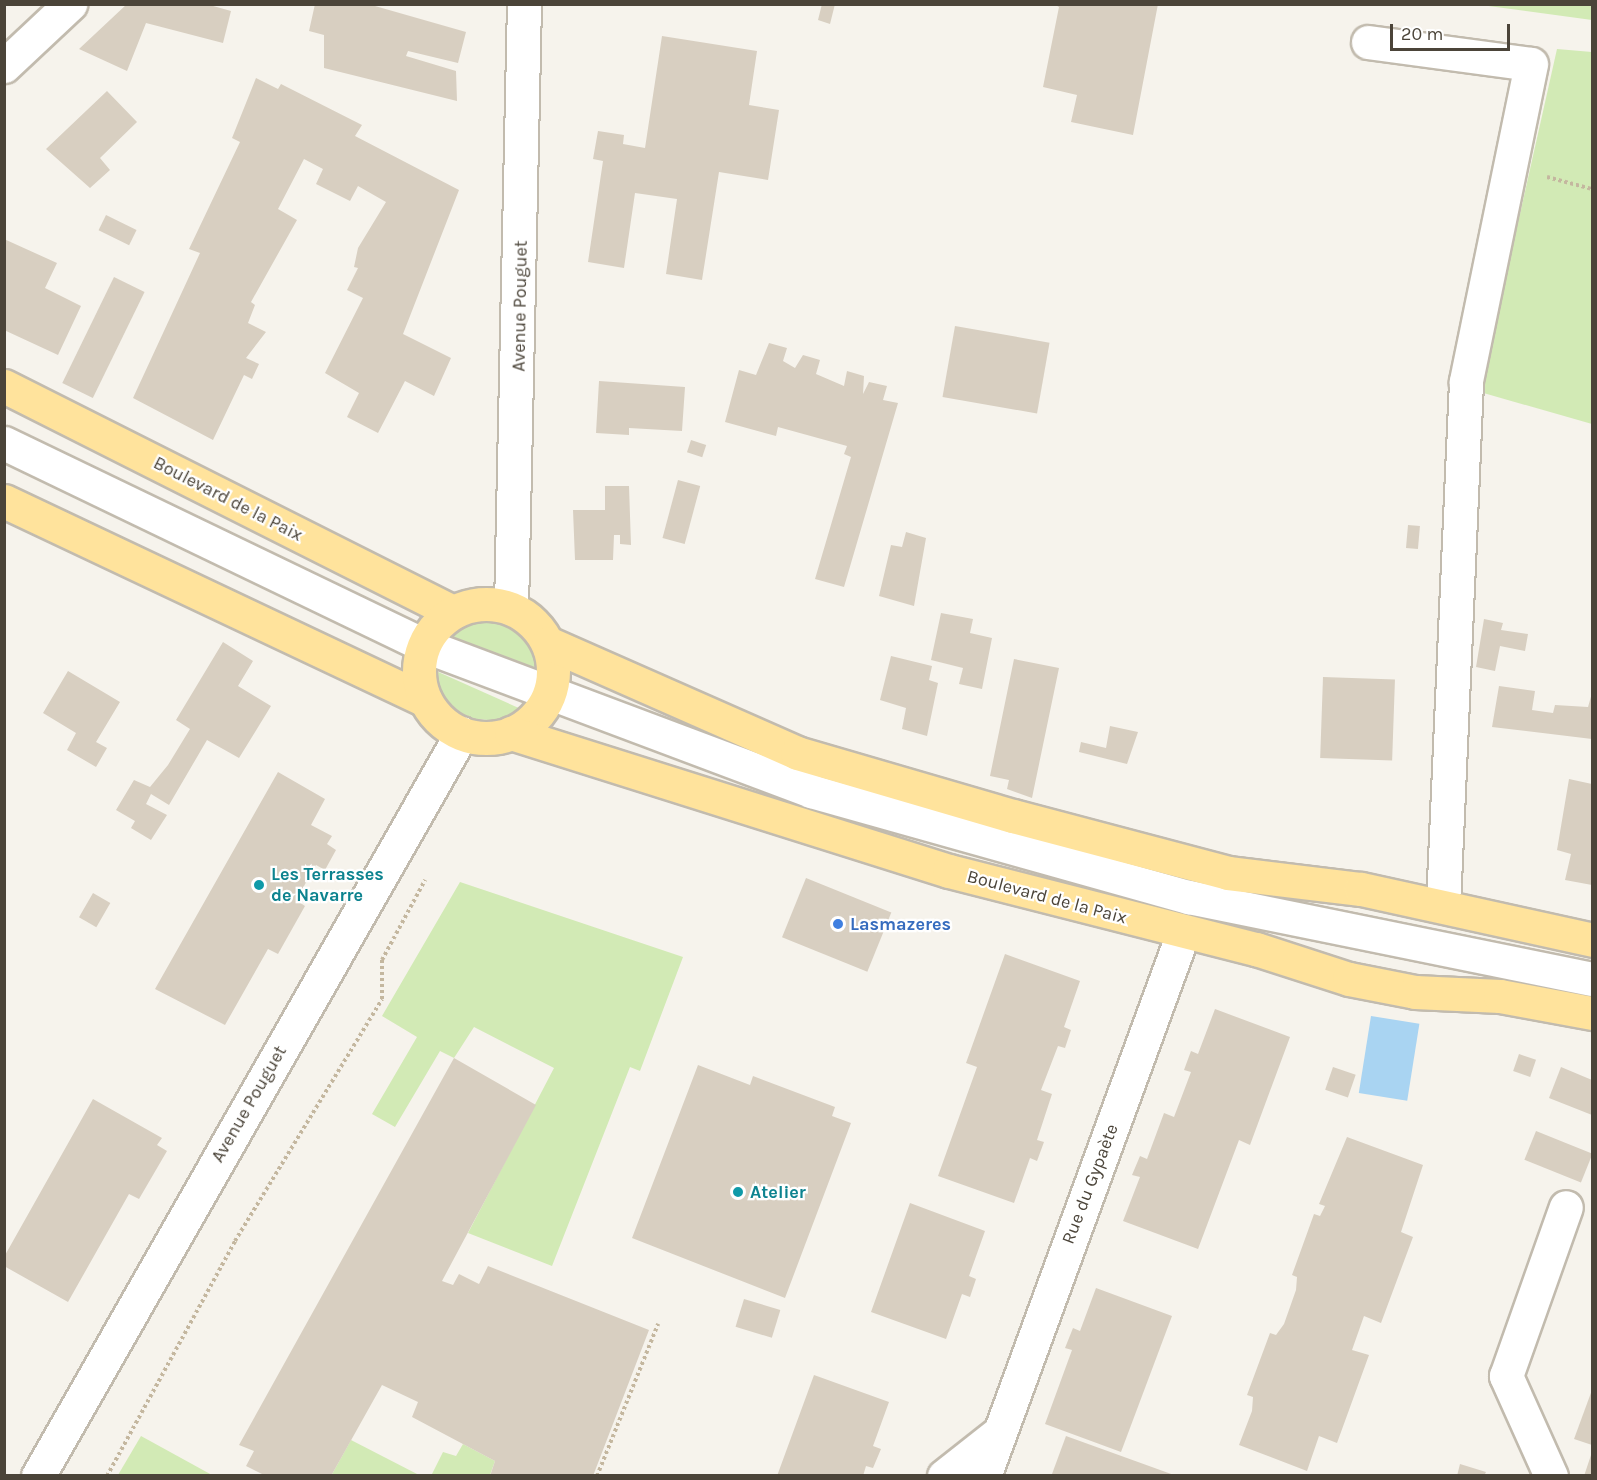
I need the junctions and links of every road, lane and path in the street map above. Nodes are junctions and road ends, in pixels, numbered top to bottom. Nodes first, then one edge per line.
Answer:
1 (70, 4) edge
2 (524, 4) edge
3 (1368, 42) dead end
4 (4, 66) edge
5 (1510, 167) junction
6 (1593, 189) edge
7 (4, 386) edge
8 (4, 443) edge
9 (4, 501) edge
10 (511, 608) junction
11 (453, 612) junction
12 (548, 643) junction
13 (423, 645) junction
14 (549, 696) junction
15 (426, 700) junction
16 (462, 733) junction
17 (511, 733) junction
18 (426, 876) dead end
19 (1443, 905) junction
20 (1184, 933) junction
21 (1593, 940) edge
22 (1593, 979) edge
23 (1593, 1014) edge
24 (1566, 1207) dead end
25 (658, 1324) dead end
26 (996, 1435) junction
27 (38, 1476) edge
28 (107, 1476) edge
29 (597, 1476) edge
30 (944, 1476) edge
31 (984, 1476) edge
32 (1551, 1476) edge

1 - 4 street
2 - 10 street, Avenue Pouguet
3 - 5 street
5 - 6 path
5 - 19 street
7 - 11 main road, Boulevard de la Paix
8 - 13 street
9 - 15 main road
10 - 11 main road
10 - 12 main road
11 - 13 main road
12 - 14 main road
12 - 19 main road
13 - 14 street
13 - 15 main road
14 - 17 main road
14 - 22 street
15 - 16 main road
16 - 17 main road
16 - 27 street, Avenue Pouguet
17 - 20 main road, Boulevard de la Paix
18 - 28 path
19 - 21 main road
20 - 23 main road, Boulevard de la Paix
20 - 26 street, Rue du Gypaète
24 - 32 street
25 - 29 path
26 - 30 street
26 - 31 street, Rue du Gypaète

